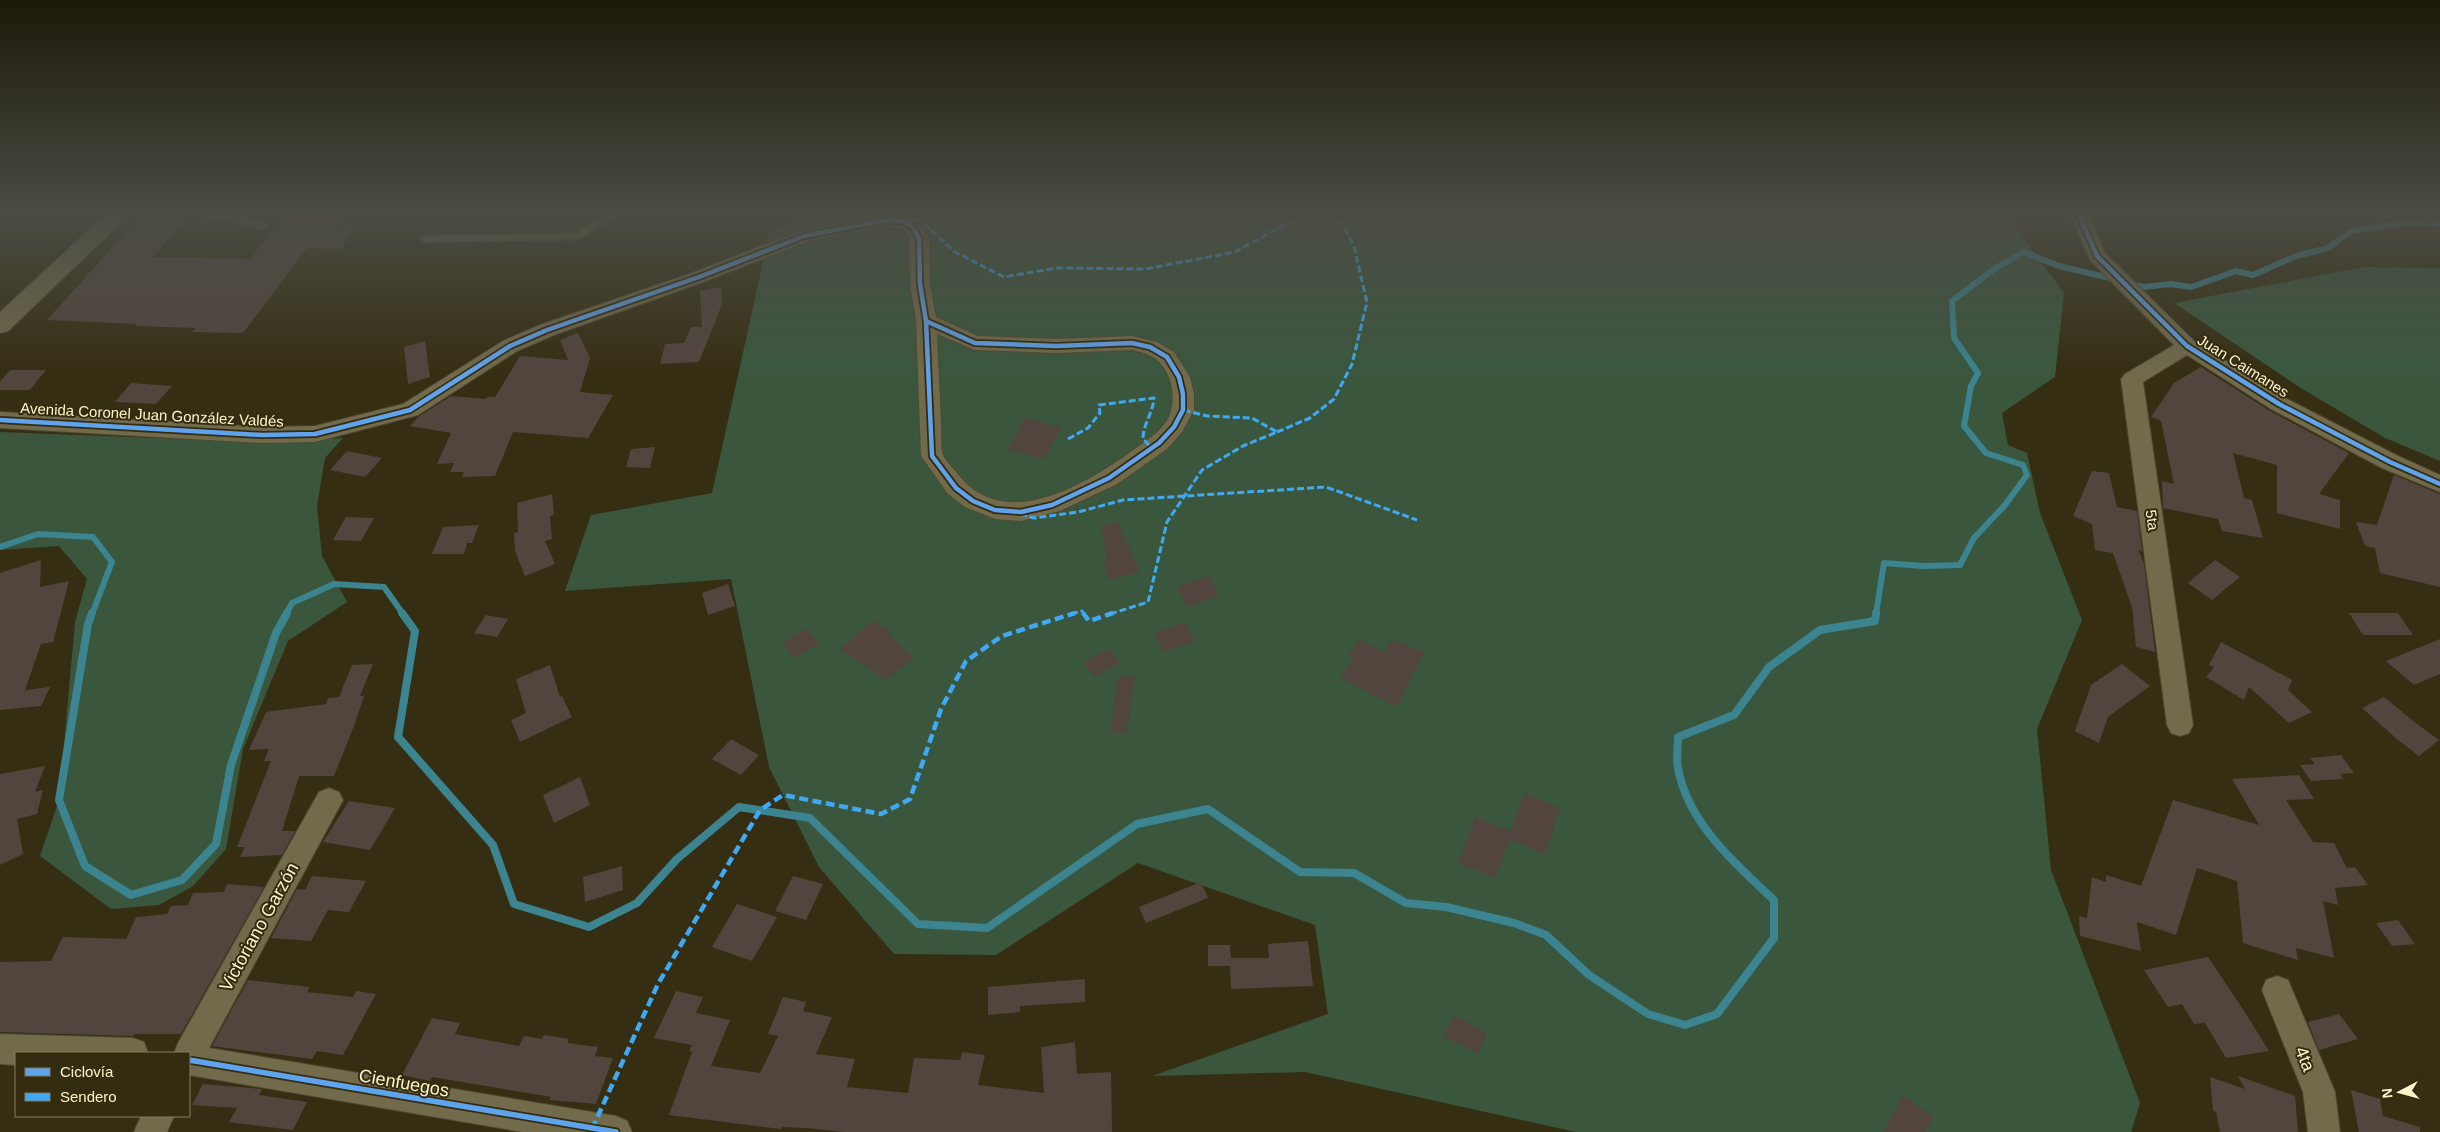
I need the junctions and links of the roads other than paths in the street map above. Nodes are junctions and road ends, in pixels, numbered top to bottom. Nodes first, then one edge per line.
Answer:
1 (61, 268) edge
2 (723, 268) edge
3 (920, 268) edge
4 (2109, 268) edge
5 (926, 321) junction
6 (0, 325) edge
7 (2187, 346) junction
8 (0, 420) edge
9 (2440, 484) edge
10 (2180, 725) dead end
11 (329, 800) dead end
12 (2277, 990) dead end
13 (1, 1051) edge
14 (67, 1052) edge
15 (190, 1052) edge
16 (190, 1060) edge
17 (158, 1117) edge
18 (599, 1131) edge
19 (150, 1132) edge
20 (2324, 1132) edge

1 - 6 street
2 - 8 street, Avenida Coronel Juan González Valdés
3 - 5 street, Avenida Coronel Juan González Valdés
4 - 7 street, Juan Caimanes
5 - 5 street, Avenida Coronel Juan González Valdés
7 - 9 street, Juan Caimanes
7 - 10 street, 5ta
11 - 15 street, Victoriano Garzón
12 - 20 street, 4ta
13 - 14 street
16 - 18 street, Cienfuegos
17 - 19 street

